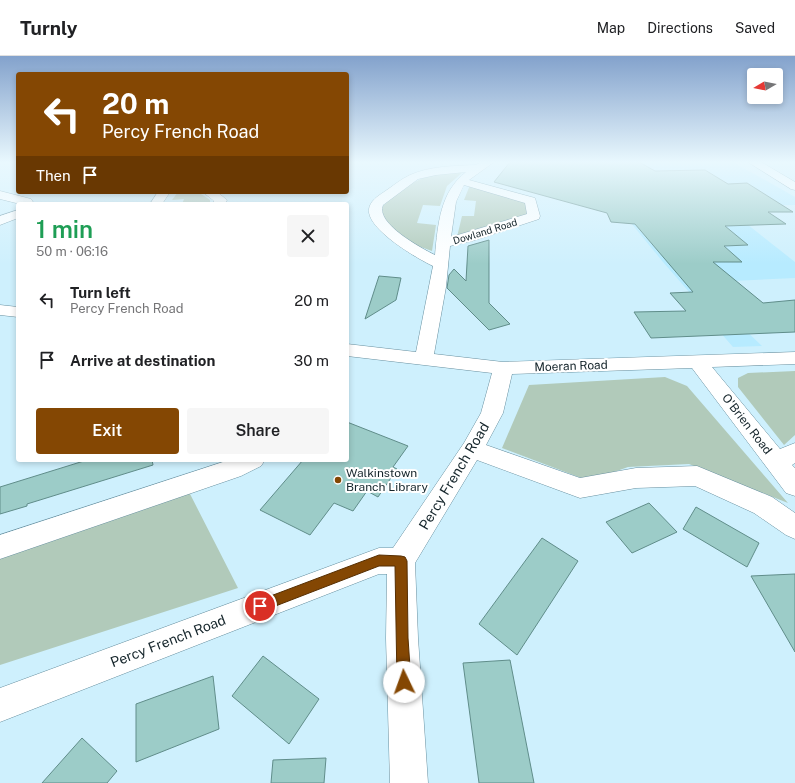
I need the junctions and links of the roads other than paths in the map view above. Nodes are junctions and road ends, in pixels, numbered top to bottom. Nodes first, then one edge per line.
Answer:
1 (4, 196) edge
2 (386, 196) edge
3 (454, 196) edge
4 (514, 196) edge
5 (27, 202) edge
6 (16, 215) edge
7 (0, 220) edge
8 (444, 243) junction
9 (441, 264) junction
10 (349, 350) edge
11 (795, 358) edge
12 (424, 359) junction
13 (698, 362) junction
14 (502, 368) junction
15 (472, 449) junction
16 (786, 457) edge
17 (248, 462) edge
18 (795, 486) edge
19 (795, 527) edge
20 (0, 547) edge
21 (401, 561) junction
22 (0, 705) edge
23 (409, 783) edge

1 - 5 street
2 - 9 street, Dowland Road
3 - 8 street, Dowland Road
4 - 8 street, Dowland Road
6 - 7 street
8 - 9 street, Dowland Road
9 - 12 street, Dowland Road
10 - 12 street, Moeran Road
11 - 13 street, Moeran Road
12 - 14 street, Moeran Road
13 - 14 street, Moeran Road
13 - 16 street, O'Brien Road
14 - 15 street, Percy French Road
15 - 19 street
15 - 21 street, Percy French Road
16 - 18 street, O'Brien Road
17 - 20 street
21 - 22 street, Percy French Road
21 - 23 street

